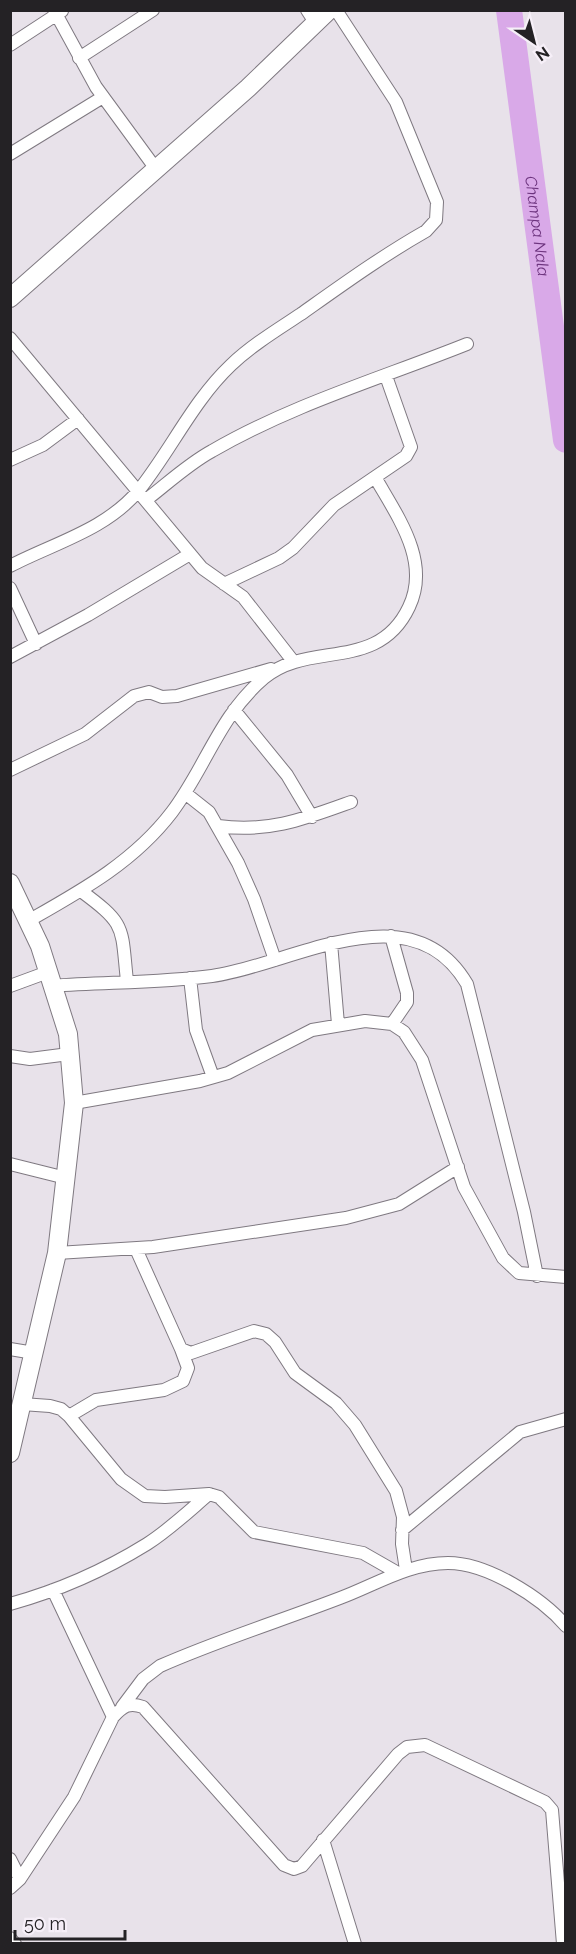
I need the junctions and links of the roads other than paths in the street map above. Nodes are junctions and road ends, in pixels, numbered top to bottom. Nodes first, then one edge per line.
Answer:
1 (153, 10) edge
2 (329, 10) edge
3 (336, 10) edge
4 (57, 12) edge
5 (312, 17) edge
6 (10, 45) edge
7 (79, 58) junction
8 (103, 97) junction
9 (10, 154) edge
10 (156, 169) junction
11 (10, 298) edge
12 (10, 338) edge
13 (467, 344) dead end
14 (386, 376) junction
15 (78, 419) junction
16 (10, 460) edge
17 (375, 477) junction
18 (142, 496) junction
19 (190, 554) junction
20 (10, 566) edge
21 (224, 584) junction
22 (10, 588) edge
23 (36, 644) junction
24 (10, 657) edge
25 (293, 662) junction
26 (278, 667) junction
27 (234, 710) junction
28 (10, 770) edge
29 (185, 793) junction
30 (351, 802) dead end
31 (312, 817) junction
32 (218, 826) junction
33 (10, 884) edge
34 (81, 891) junction
35 (28, 921) junction
36 (391, 936) junction
37 (331, 943) junction
38 (275, 960) junction
39 (190, 978) junction
40 (50, 979) junction
41 (127, 981) junction
42 (10, 986) edge
43 (338, 1024) junction
44 (392, 1024) junction
45 (69, 1054) junction
46 (10, 1056) edge
47 (213, 1077) junction
48 (74, 1103) junction
49 (10, 1164) edge
50 (458, 1167) junction
51 (66, 1178) junction
52 (136, 1249) junction
53 (57, 1253) junction
54 (537, 1276) junction
55 (566, 1277) edge
56 (10, 1349) edge
57 (181, 1349) junction
58 (34, 1353) junction
59 (22, 1404) junction
60 (69, 1416) junction
61 (566, 1419) edge
62 (10, 1453) edge
63 (208, 1494) junction
64 (402, 1530) junction
65 (402, 1571) junction
66 (53, 1590) junction
67 (10, 1604) edge
68 (566, 1626) edge
69 (118, 1712) junction
70 (323, 1840) junction
71 (10, 1859) edge
72 (20, 1879) junction
73 (10, 1888) edge
74 (10, 1938) edge
75 (15, 1944) edge
76 (355, 1944) edge
77 (563, 1944) edge

1 - 7 street
2 - 5 main road
3 - 18 street
4 - 6 street
4 - 7 street
5 - 10 main road
7 - 8 street
8 - 9 street
8 - 10 street
10 - 11 main road
12 - 15 street
13 - 14 street
14 - 17 street
14 - 18 street
15 - 16 street
15 - 18 street
17 - 21 street
17 - 25 street
18 - 19 street
18 - 20 street
19 - 21 street
19 - 23 street
21 - 25 street
22 - 23 street
23 - 24 street
25 - 26 street
26 - 27 street
26 - 28 street
27 - 29 street
27 - 31 street
29 - 32 street
29 - 34 street
30 - 31 street
31 - 32 street
32 - 38 street
33 - 35 main road
34 - 35 street
34 - 41 street
35 - 40 main road
36 - 37 street
36 - 44 street
36 - 54 street
37 - 38 street
37 - 43 street
38 - 39 street
39 - 41 street
39 - 47 street
40 - 41 street
40 - 42 street
40 - 45 main road
43 - 44 street
43 - 47 street
44 - 50 street
45 - 46 street
45 - 48 main road
47 - 48 street
48 - 51 main road
49 - 51 street
50 - 52 street
50 - 54 street
51 - 53 main road
52 - 53 street
52 - 57 street
53 - 58 main road
54 - 55 street
56 - 58 street
57 - 60 street
57 - 64 street
58 - 59 main road
59 - 60 street
59 - 62 main road
60 - 63 street
61 - 64 street
63 - 65 street
63 - 66 street
64 - 65 street
65 - 68 street
65 - 69 street
66 - 67 street
66 - 69 street
69 - 70 street
69 - 72 street
70 - 76 street
70 - 77 street
71 - 72 street
72 - 73 street
74 - 75 street

